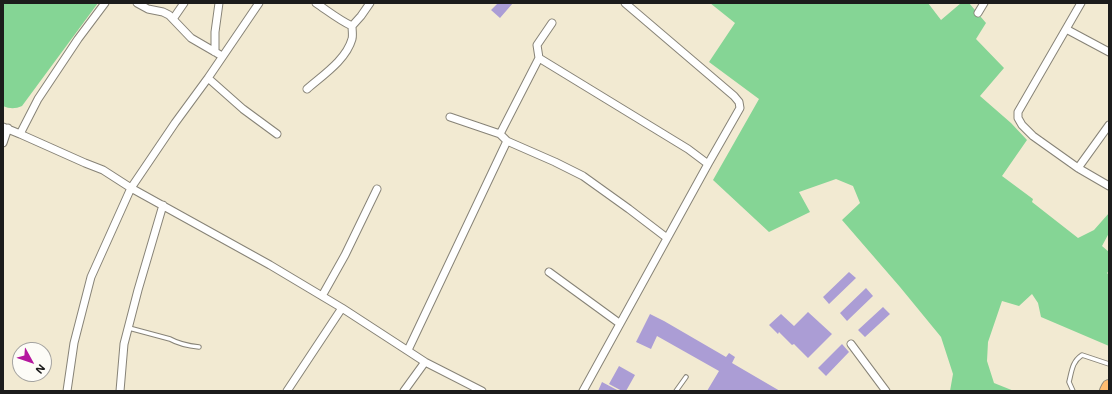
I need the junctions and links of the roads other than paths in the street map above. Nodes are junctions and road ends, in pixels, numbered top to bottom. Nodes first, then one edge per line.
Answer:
1 (105, 3) edge
2 (137, 3) edge
3 (184, 3) edge
4 (219, 3) edge
5 (259, 3) edge
6 (316, 3) edge
7 (370, 3) edge
8 (625, 3) edge
9 (984, 3) edge
10 (1081, 3) edge
11 (978, 13) dead end
12 (173, 19) junction
13 (552, 23) dead end
14 (352, 26) junction
15 (1066, 29) junction
16 (215, 52) junction
17 (1109, 52) edge
18 (222, 56) junction
19 (539, 58) junction
20 (208, 78) junction
21 (307, 89) dead end
22 (450, 117) dead end
23 (1109, 125) edge
24 (5, 127) edge
25 (20, 134) junction
26 (277, 134) dead end
27 (500, 134) junction
28 (507, 141) junction
29 (3, 143) edge
30 (708, 164) junction
31 (1078, 168) junction
32 (1109, 186) edge
33 (131, 188) junction
34 (377, 189) dead end
35 (163, 205) junction
36 (667, 238) junction
37 (549, 272) dead end
38 (322, 296) junction
39 (342, 308) junction
40 (619, 323) junction
41 (129, 328) junction
42 (851, 344) dead end
43 (199, 347) dead end
44 (408, 350) junction
45 (425, 362) junction
46 (1109, 364) edge
47 (686, 377) dead end
48 (1109, 387) edge
49 (67, 391) edge
50 (120, 391) edge
51 (287, 391) edge
52 (404, 391) edge
53 (482, 391) edge
54 (583, 391) edge
55 (676, 391) edge
56 (886, 391) edge
57 (1073, 391) edge
58 (1107, 391) edge

1 - 25 street
2 - 12 street
3 - 12 street
4 - 16 street
5 - 18 street
6 - 14 street
7 - 14 street
8 - 30 street
9 - 11 street
10 - 15 street
12 - 16 street
13 - 19 street
14 - 21 street
15 - 17 street
15 - 31 street
16 - 18 street
18 - 20 street
19 - 27 street
19 - 30 street
20 - 26 street
20 - 33 street
22 - 27 street
23 - 31 street
24 - 25 street
24 - 29 street
25 - 33 street
27 - 28 street
28 - 36 street
28 - 44 street
30 - 36 street
31 - 32 street
33 - 35 street
33 - 49 street
34 - 38 street
35 - 38 street
35 - 41 street
36 - 40 street
37 - 40 street
38 - 39 street
39 - 44 street
39 - 51 street
40 - 54 street
41 - 43 lane
41 - 50 street
42 - 56 street
44 - 45 street
45 - 52 street
45 - 53 street
46 - 57 lane
47 - 55 lane
48 - 58 highway

